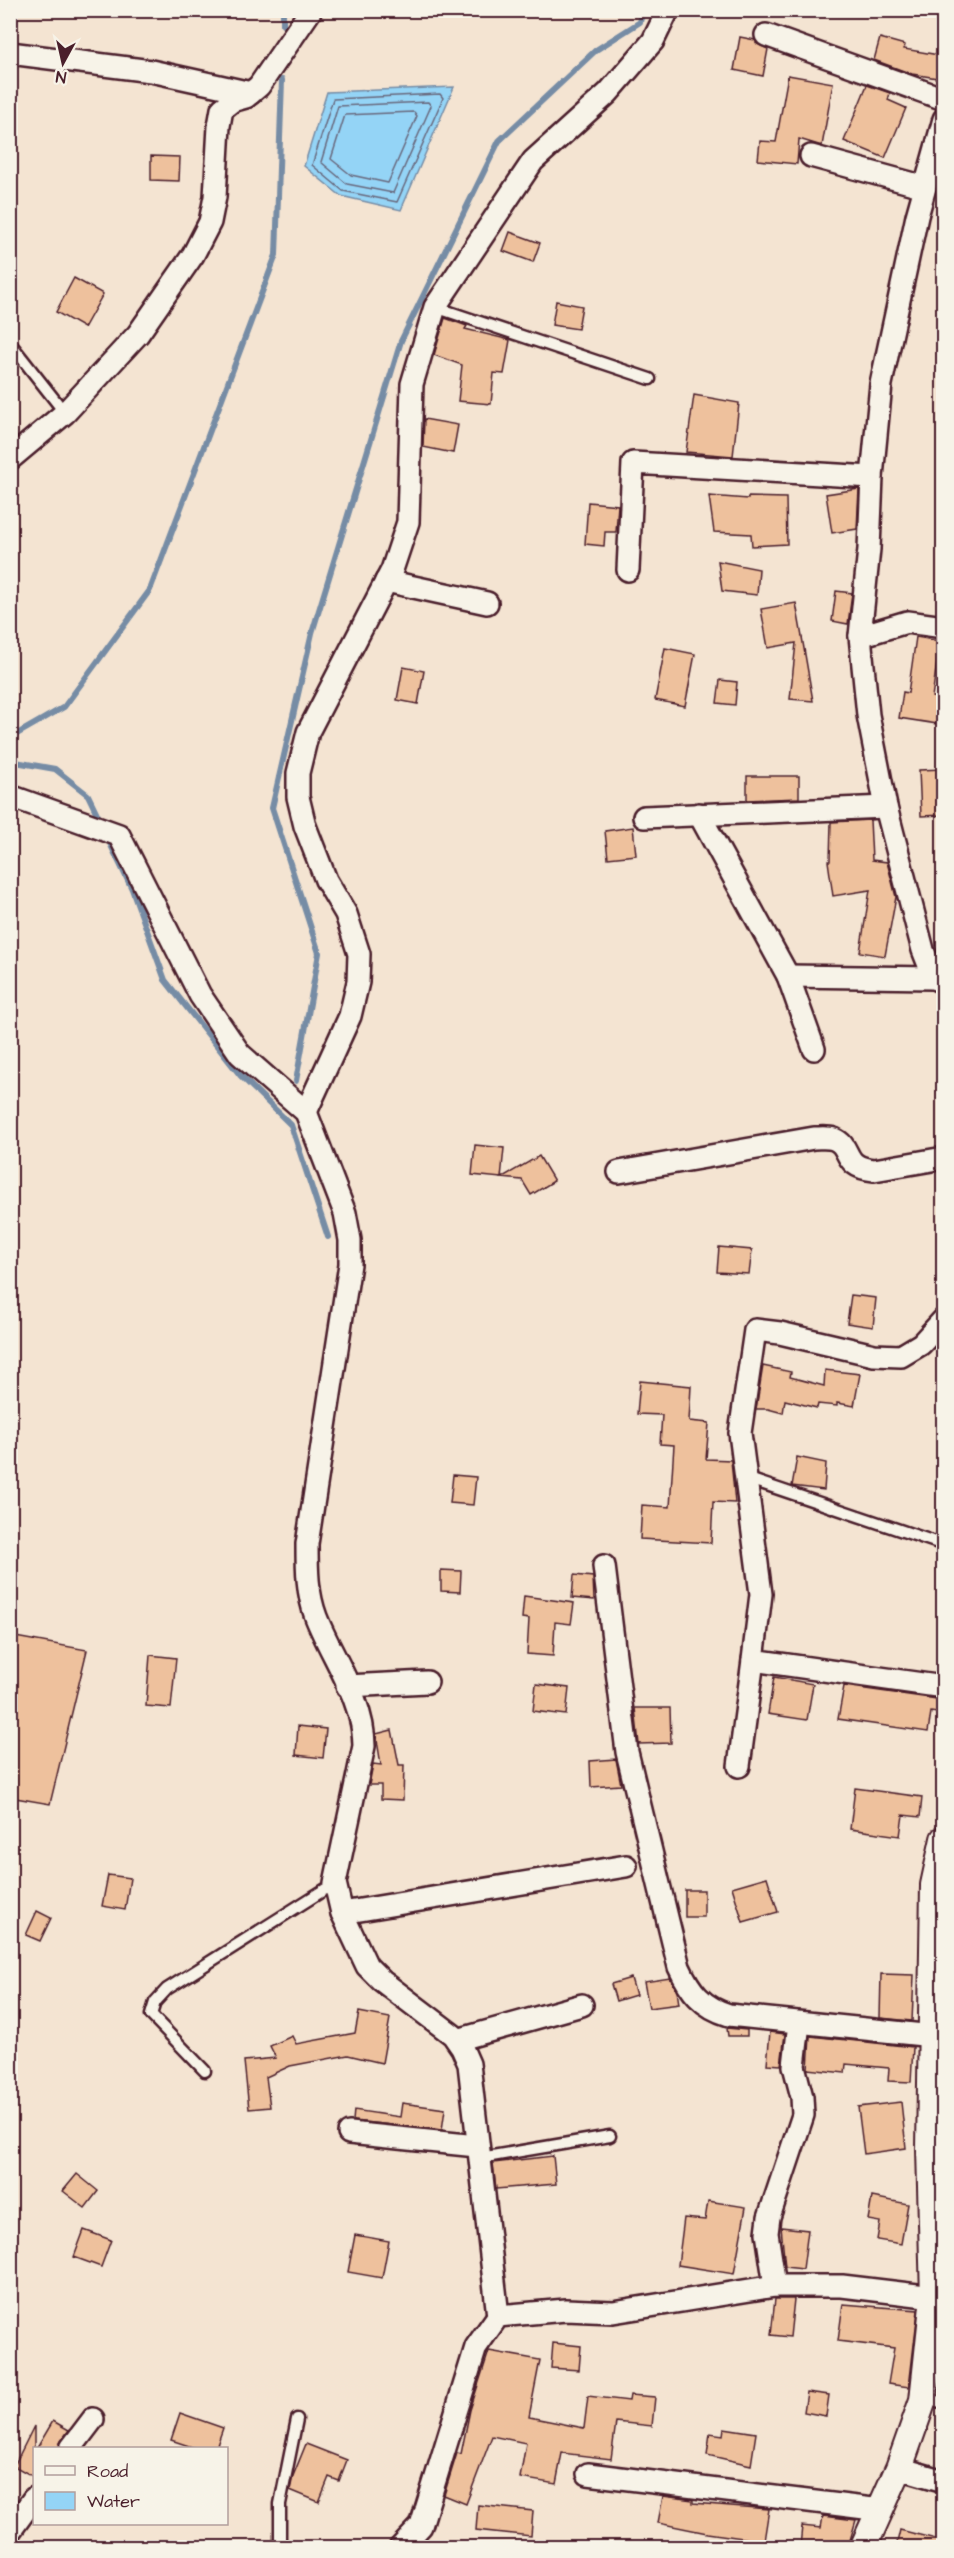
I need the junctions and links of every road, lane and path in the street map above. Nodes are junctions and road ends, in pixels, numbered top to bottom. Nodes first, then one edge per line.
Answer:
1 (311, 10) edge
2 (668, 10) edge
3 (766, 35) dead end
4 (10, 53) edge
5 (251, 93) junction
6 (944, 99) edge
7 (944, 119) edge
8 (811, 156) dead end
9 (925, 187) junction
10 (435, 307) junction
11 (10, 343) edge
12 (650, 379) dead end
13 (64, 413) junction
14 (10, 459) edge
15 (872, 477) junction
16 (628, 570) dead end
17 (386, 581) junction
18 (487, 603) dead end
19 (944, 627) edge
20 (860, 636) junction
21 (10, 796) edge
22 (886, 807) junction
23 (699, 814) junction
24 (644, 817) dead end
25 (788, 976) junction
26 (939, 980) edge
27 (814, 1049) dead end
28 (306, 1112) junction
29 (944, 1158) edge
30 (619, 1172) dead end
31 (944, 1319) edge
32 (746, 1478) junction
33 (944, 1545) edge
34 (604, 1566) dead end
35 (753, 1660) junction
36 (428, 1682) dead end
37 (347, 1686) junction
38 (944, 1687) edge
39 (740, 1766) dead end
40 (944, 1839) edge
41 (626, 1866) dead end
42 (335, 1883) junction
43 (939, 1886) edge
44 (342, 1913) junction
45 (582, 2005) dead end
46 (799, 2023) junction
47 (933, 2036) junction
48 (457, 2040) junction
49 (205, 2071) dead end
50 (349, 2133) dead end
51 (610, 2136) dead end
52 (937, 2149) edge
53 (479, 2152) junction
54 (775, 2286) junction
55 (939, 2297) edge
56 (498, 2316) junction
57 (933, 2401) edge
58 (93, 2419) dead end
59 (297, 2419) dead end
60 (72, 2447) edge
61 (899, 2468) junction
62 (588, 2474) dead end
63 (944, 2481) edge
64 (33, 2499) edge
65 (880, 2510) junction
66 (10, 2531) edge
67 (280, 2547) edge
68 (400, 2547) edge
69 (863, 2547) edge

1 - 5 street
2 - 10 street
3 - 6 street
4 - 5 street
5 - 13 street
7 - 9 street
8 - 9 street
9 - 15 street
10 - 12 lane
10 - 17 street
11 - 13 lane
13 - 14 street
15 - 16 street
15 - 20 street
17 - 18 street
17 - 28 street
19 - 20 street
20 - 22 street
21 - 28 street
22 - 23 street
22 - 26 street
23 - 24 street
23 - 25 street
25 - 26 street
25 - 27 street
28 - 37 street
29 - 30 street
31 - 32 street
32 - 33 lane
32 - 35 street
34 - 46 street
35 - 38 street
35 - 39 street
36 - 37 street
37 - 42 street
40 - 43 street
41 - 44 street
42 - 44 street
42 - 49 lane
43 - 47 street
44 - 48 street
45 - 48 street
46 - 47 street
46 - 54 street
47 - 52 street
48 - 53 street
50 - 53 street
51 - 53 lane
52 - 55 street
53 - 56 street
54 - 55 street
54 - 56 street
55 - 57 street
56 - 68 street
57 - 61 street
58 - 60 street
59 - 67 lane
61 - 63 street
61 - 65 street
62 - 65 street
64 - 66 street
65 - 69 street

